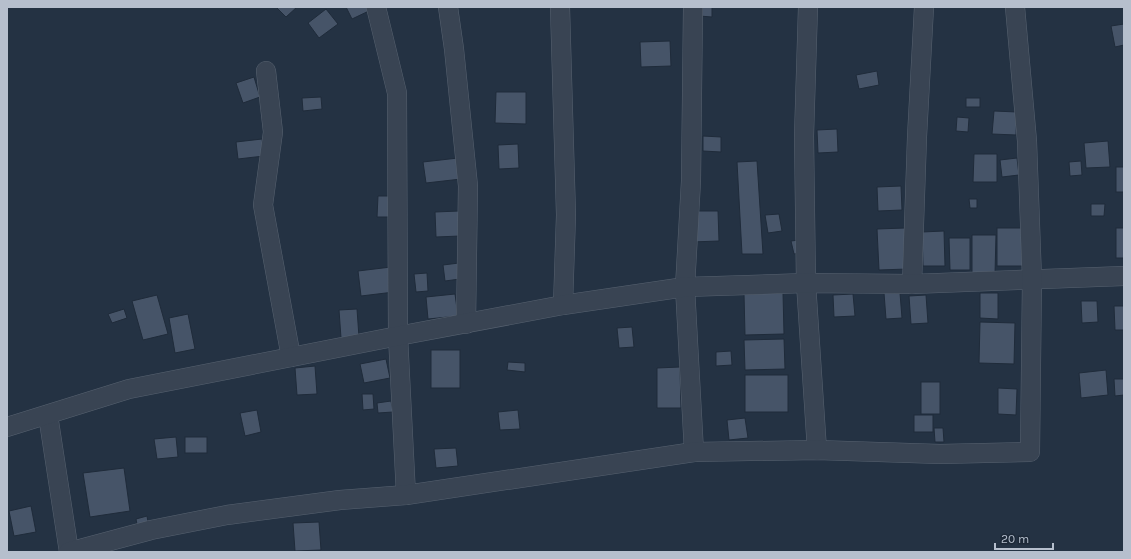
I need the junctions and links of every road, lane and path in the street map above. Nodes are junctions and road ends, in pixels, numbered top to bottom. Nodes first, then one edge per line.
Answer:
1 (376, 7) edge
2 (448, 7) edge
3 (560, 7) edge
4 (693, 7) edge
5 (808, 7) edge
6 (924, 7) edge
7 (1015, 7) edge
8 (266, 71) dead end
9 (1124, 276) edge
10 (1032, 279) junction
11 (806, 283) junction
12 (912, 284) junction
13 (685, 287) junction
14 (563, 305) junction
15 (466, 324) junction
16 (398, 336) junction
17 (291, 357) junction
18 (48, 414) junction
19 (7, 427) edge
20 (818, 450) junction
21 (694, 452) junction
22 (406, 494) junction
23 (69, 552) edge

1 - 16 street
2 - 15 street
3 - 14 street
4 - 13 street
5 - 11 street
6 - 12 street
7 - 10 street
8 - 17 street
9 - 10 street
10 - 12 street
10 - 20 street
11 - 12 street
11 - 13 street
11 - 20 street
13 - 14 street
13 - 21 street
14 - 15 street
15 - 16 street
16 - 17 street
16 - 22 street
17 - 18 street
18 - 19 street
18 - 23 street
20 - 21 street
21 - 22 street
22 - 23 street

